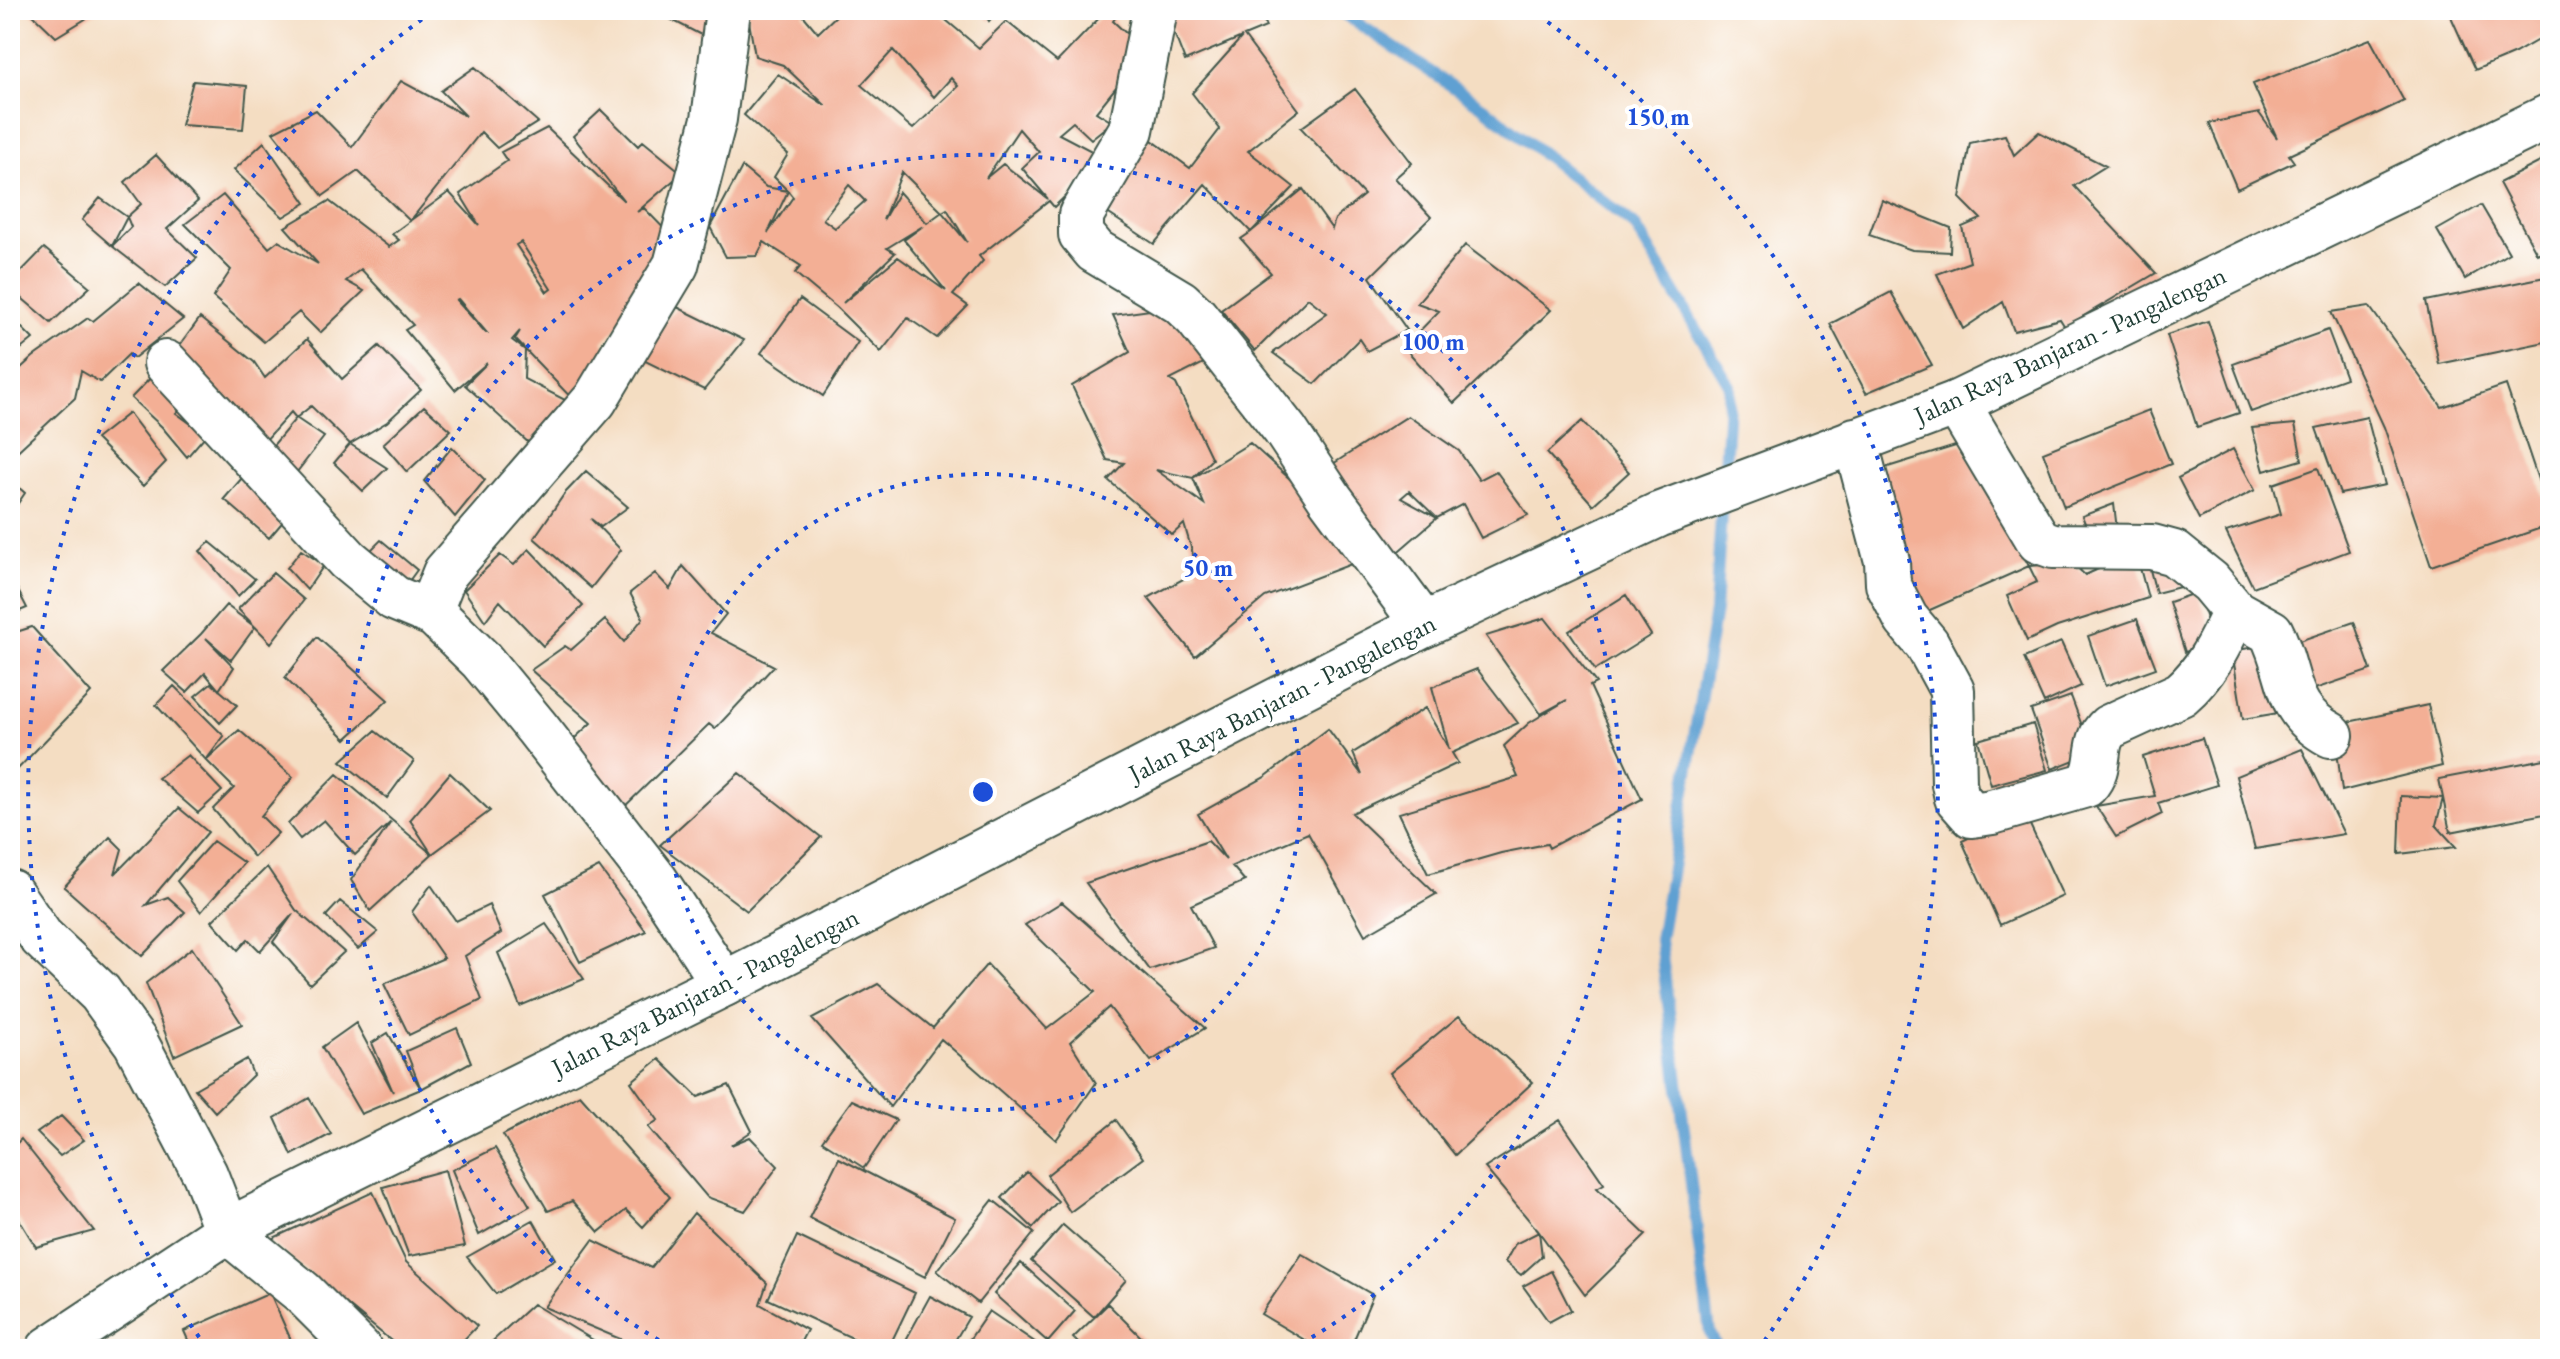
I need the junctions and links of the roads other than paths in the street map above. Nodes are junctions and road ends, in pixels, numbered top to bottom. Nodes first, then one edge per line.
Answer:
1 (728, 10) edge
2 (1155, 10) edge
3 (2550, 116) edge
4 (166, 363) dead end
5 (1957, 403) junction
6 (1849, 443) junction
7 (2235, 612) junction
8 (435, 615) junction
9 (1424, 625) junction
10 (2331, 735) dead end
11 (10, 892) edge
12 (26, 945) edge
13 (724, 984) junction
14 (227, 1231) junction
15 (49, 1349) edge
16 (359, 1349) edge

1 - 8 street
2 - 9 street
3 - 5 street, Jalan Raya Banjaran - Pangalengan
4 - 8 street
5 - 6 street, Jalan Raya Banjaran - Pangalengan
5 - 7 street
6 - 7 street
6 - 9 street, Jalan Raya Banjaran - Pangalengan
7 - 10 street
8 - 13 street
9 - 13 street, Jalan Raya Banjaran - Pangalengan
11 - 12 street
12 - 14 street
13 - 14 street, Jalan Raya Banjaran - Pangalengan
14 - 15 street, Jalan Raya Banjaran - Pangalengan
14 - 16 street

